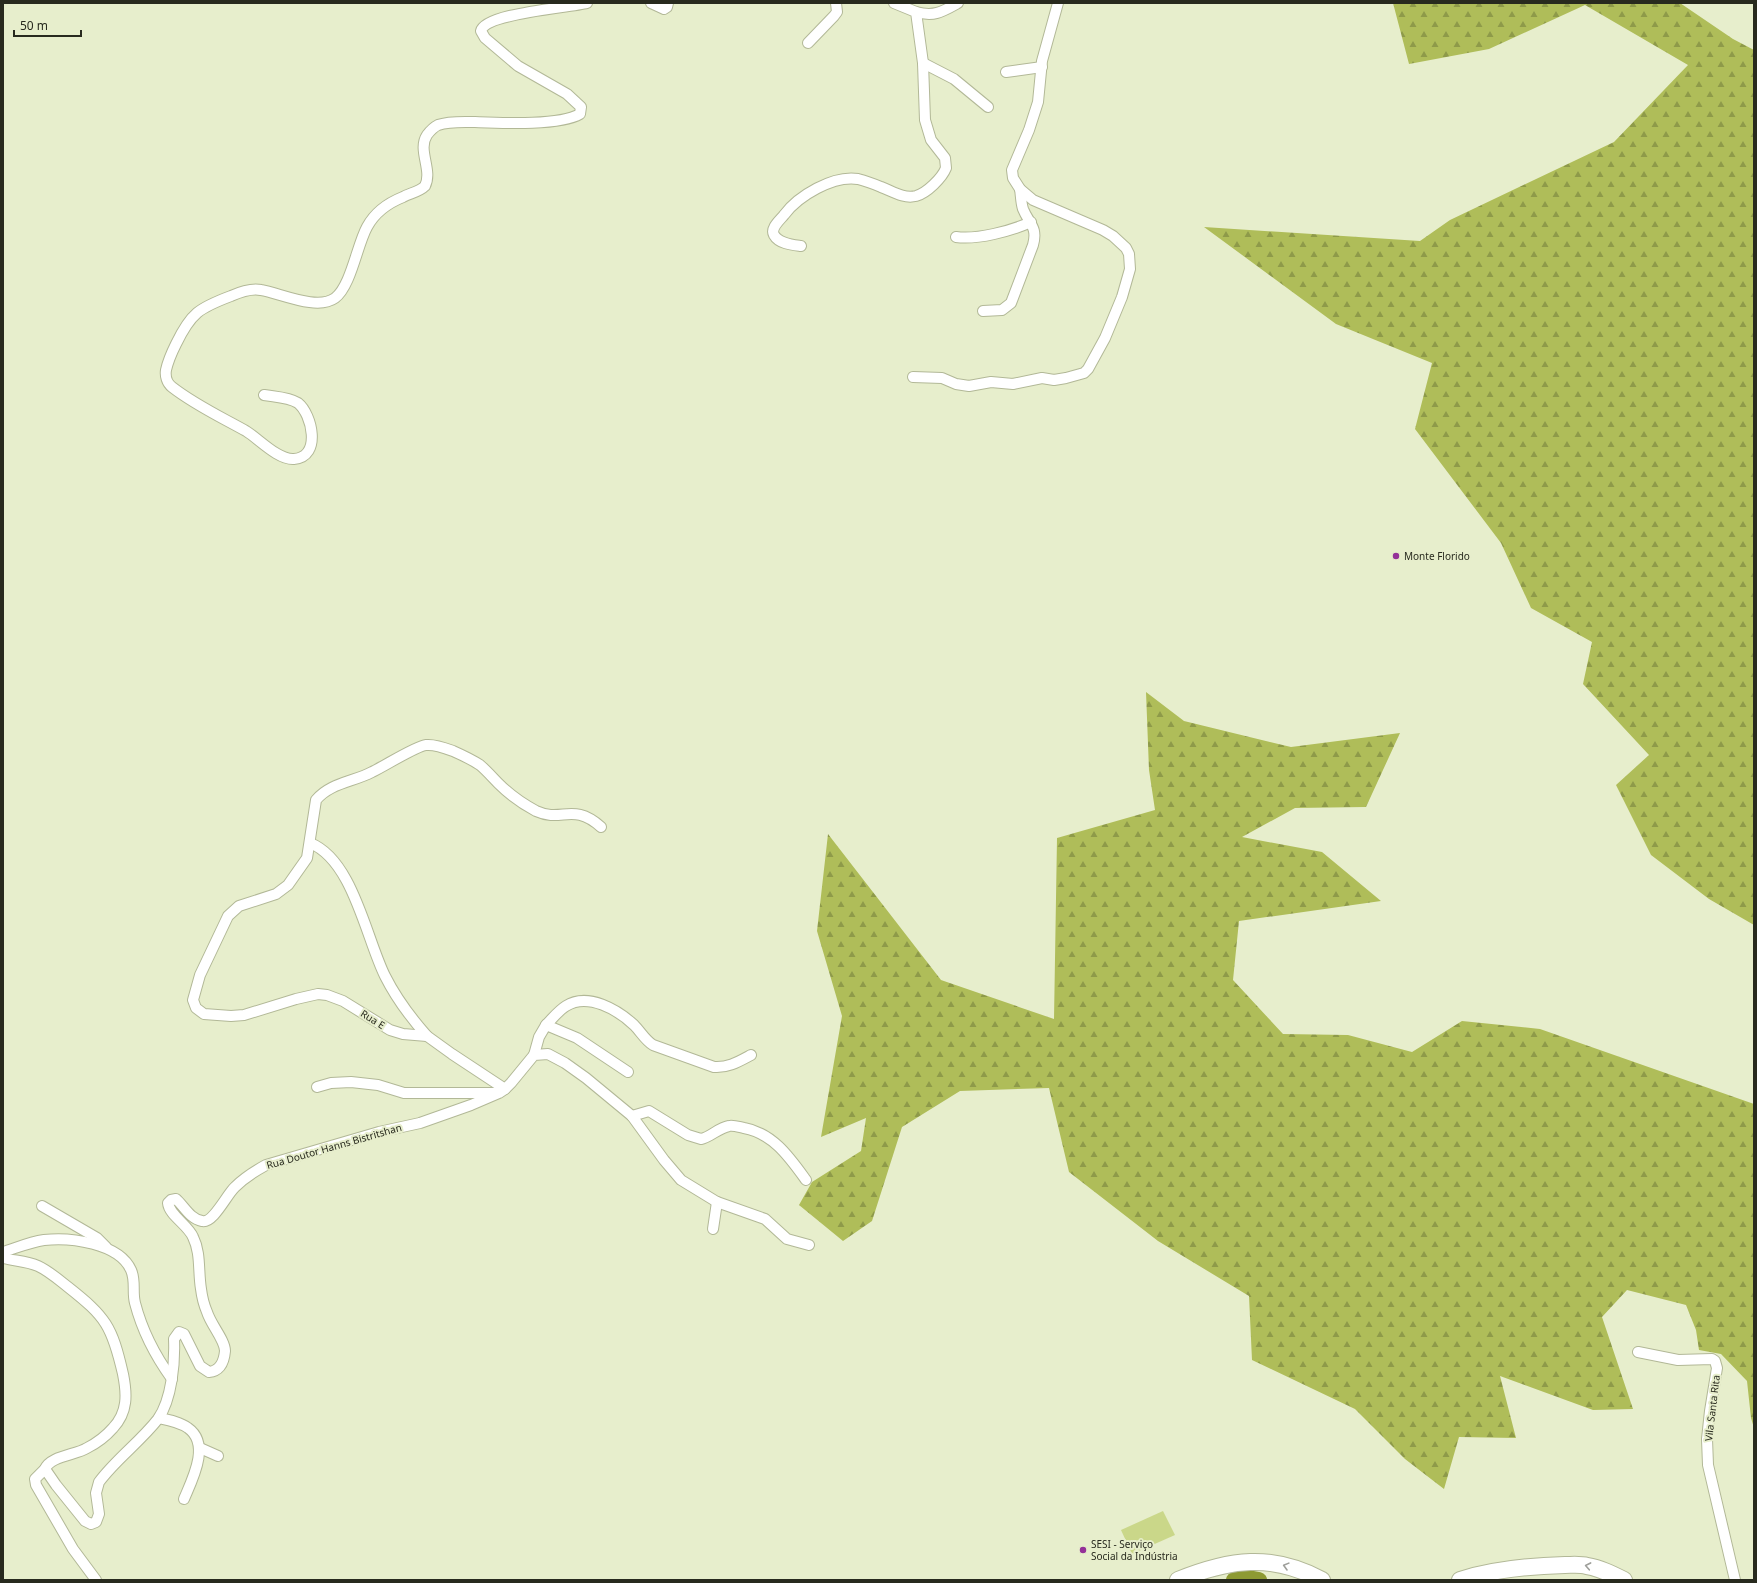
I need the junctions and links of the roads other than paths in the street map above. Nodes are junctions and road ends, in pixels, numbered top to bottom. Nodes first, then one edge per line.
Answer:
1 (587, 3) edge
2 (651, 3) edge
3 (668, 3) edge
4 (836, 3) edge
5 (894, 3) edge
6 (958, 3) edge
7 (1058, 3) edge
8 (916, 12) junction
9 (808, 43) dead end
10 (923, 63) junction
11 (1042, 67) junction
12 (1006, 72) dead end
13 (988, 107) dead end
14 (1020, 189) junction
15 (1031, 222) junction
16 (956, 237) dead end
17 (801, 246) dead end
18 (983, 311) dead end
19 (913, 377) dead end
20 (264, 396) dead end
21 (601, 827) dead end
22 (310, 843) junction
23 (546, 1025) junction
24 (427, 1036) junction
25 (534, 1055) junction
26 (751, 1055) dead end
27 (628, 1072) dead end
28 (317, 1087) dead end
29 (502, 1091) junction
30 (632, 1116) junction
31 (806, 1180) dead end
32 (717, 1202) junction
33 (42, 1206) dead end
34 (713, 1229) dead end
35 (809, 1245) dead end
36 (107, 1249) junction
37 (3, 1252) edge
38 (3, 1258) edge
39 (1638, 1352) dead end
40 (172, 1379) junction
41 (159, 1418) junction
42 (200, 1448) junction
43 (218, 1456) dead end
44 (46, 1469) junction
45 (184, 1499) dead end
46 (96, 1580) edge
47 (1178, 1580) edge
48 (1322, 1580) edge
49 (1460, 1580) edge
50 (1624, 1580) edge
51 (1735, 1580) edge

1 - 20 street
2 - 3 street
4 - 9 street
5 - 8 street
6 - 8 street
7 - 11 street
8 - 10 street
10 - 13 street
10 - 17 street
11 - 12 street
11 - 14 street
14 - 15 street
14 - 19 street
15 - 16 street
15 - 18 street
21 - 22 street, Rua E
22 - 24 street
22 - 24 street, Rua E
23 - 25 street
23 - 26 street
23 - 27 street
24 - 29 street
25 - 29 street
25 - 30 street
28 - 29 street
29 - 40 street, Rua Doutor Hanns Bistritshan
30 - 31 street
30 - 32 street
32 - 34 street
32 - 35 street
33 - 36 street
36 - 37 street
36 - 40 street
38 - 44 street
39 - 51 street, Vila Santa Rita
40 - 41 street, Rua Doutor Hanns Bistritshan
41 - 42 street
41 - 44 street, Rua Doutor Hanns Bistritshan
42 - 43 street
42 - 45 street
44 - 46 street
48 -> 47 main road
50 -> 49 main road

